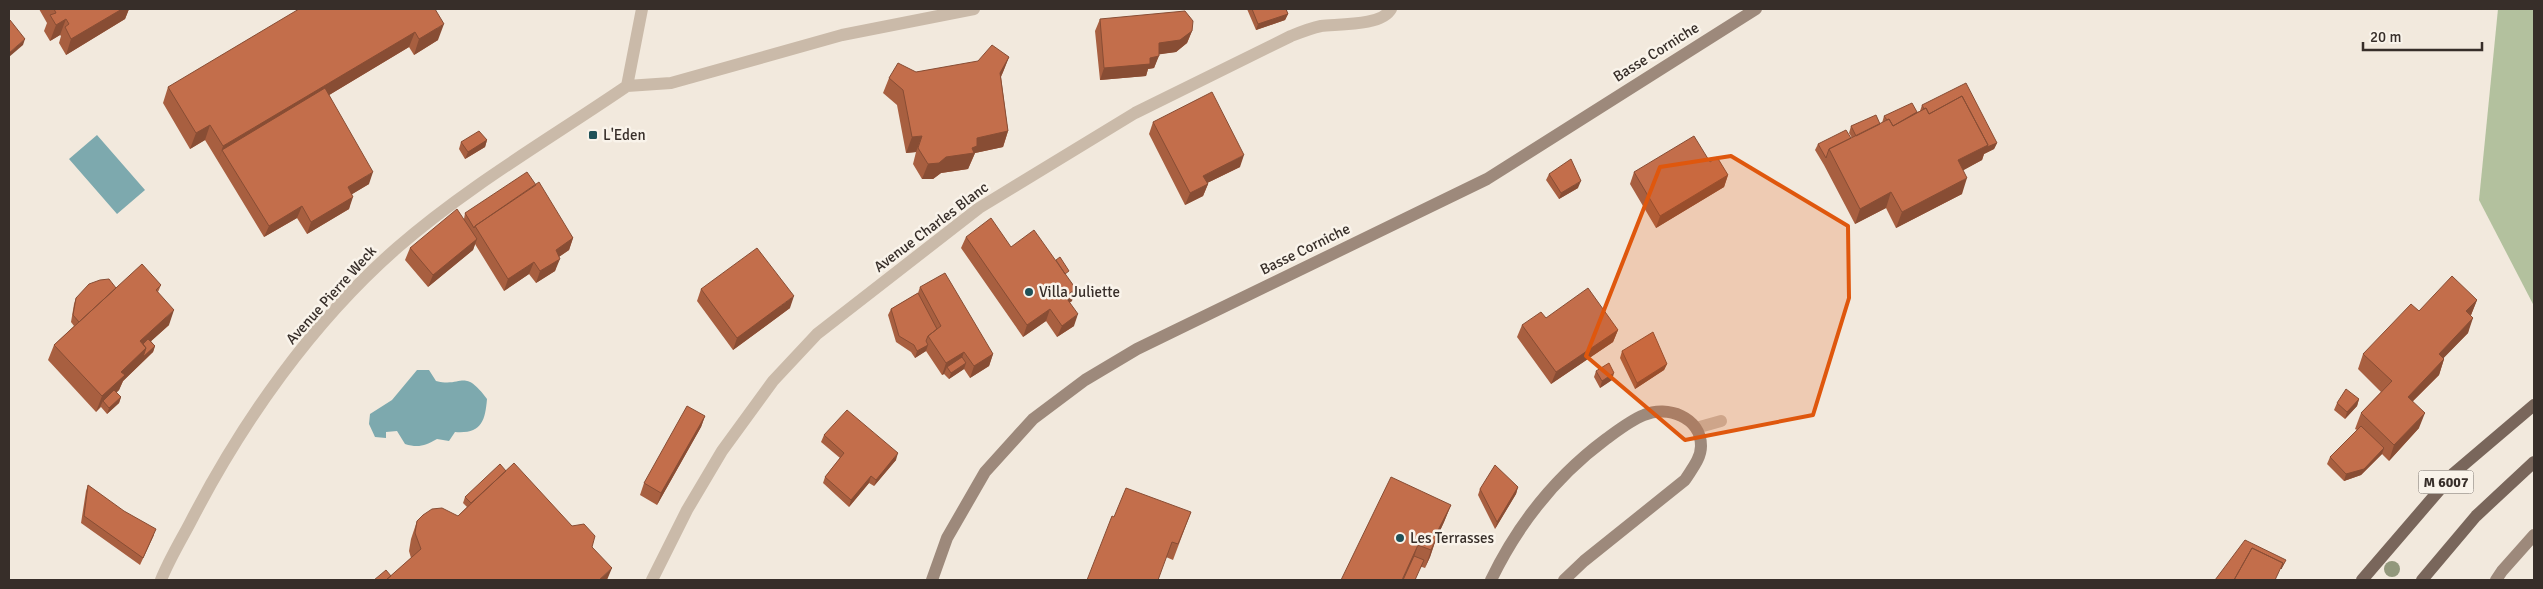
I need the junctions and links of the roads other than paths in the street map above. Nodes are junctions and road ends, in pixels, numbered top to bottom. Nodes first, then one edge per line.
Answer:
1 (642, 9) edge
2 (974, 9) edge
3 (1391, 9) edge
4 (1756, 9) edge
5 (627, 86) junction
6 (2534, 405) edge
7 (1721, 421) dead end
8 (1696, 428) junction
9 (2534, 462) edge
10 (2534, 535) edge
11 (161, 580) edge
12 (652, 580) edge
13 (932, 580) edge
14 (1491, 580) edge
15 (1564, 580) edge
16 (2362, 580) edge
17 (2422, 580) edge
18 (2496, 580) edge

1 - 5 street
2 - 5 street
3 - 12 street, Avenue Charles Blanc
4 - 13 main road, Basse Corniche
5 - 11 street, Avenue Pierre Weck
6 - 16 main road, M 6007
7 - 8 street
8 - 14 main road
8 - 15 main road
9 - 17 main road, M 6007
10 - 18 main road

